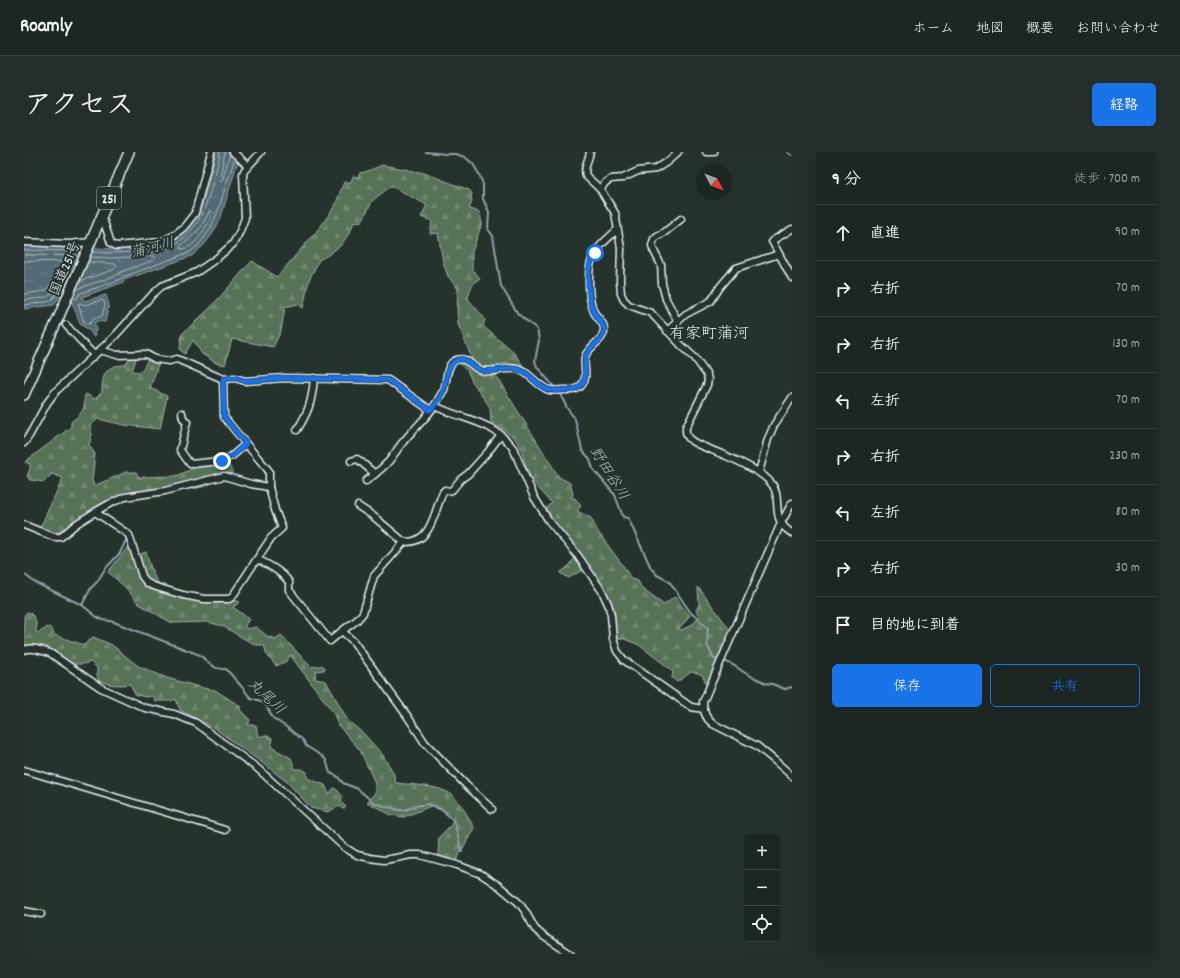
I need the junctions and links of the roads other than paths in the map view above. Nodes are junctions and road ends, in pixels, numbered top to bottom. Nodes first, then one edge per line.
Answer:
1 (129, 152) edge
2 (211, 152) edge
3 (233, 152) edge
4 (261, 152) edge
5 (590, 152) edge
6 (678, 152) edge
7 (706, 152) edge
8 (714, 152) edge
9 (248, 166) junction
10 (600, 189) junction
11 (102, 214) junction
12 (681, 219) dead end
13 (792, 229) edge
14 (617, 230) junction
15 (24, 242) edge
16 (90, 243) junction
17 (779, 254) junction
18 (792, 278) edge
19 (678, 322) junction
20 (66, 324) dead end
21 (667, 331) junction
22 (100, 350) junction
23 (94, 355) junction
24 (314, 378) junction
25 (223, 379) junction
26 (24, 395) edge
27 (792, 398) edge
28 (433, 408) junction
29 (182, 413) dead end
30 (297, 430) dead end
31 (501, 435) junction
32 (24, 443) edge
33 (246, 444) junction
34 (351, 461) dead end
35 (759, 472) junction
36 (375, 474) junction
37 (366, 482) dead end
38 (269, 487) junction
39 (792, 503) edge
40 (358, 506) dead end
41 (95, 512) junction
42 (781, 523) junction
43 (24, 524) edge
44 (792, 533) edge
45 (404, 542) junction
46 (257, 559) junction
47 (342, 631) junction
48 (24, 650) edge
49 (704, 709) junction
50 (24, 770) edge
51 (792, 776) edge
52 (492, 809) dead end
53 (225, 830) dead end
54 (24, 910) edge
55 (41, 914) dead end
56 (571, 954) edge

1 - 11 highway, 国道251号 / 251
2 - 11 street
3 - 9 street
4 - 9 street
5 - 10 street
6 - 10 street
7 - 8 street
9 - 22 street
10 - 14 street
11 - 16 highway, 国道251号 / 251
12 - 19 street
13 - 17 street
14 - 21 street
14 - 28 street
15 - 16 street
16 - 26 highway, 国道251号 / 251
17 - 18 street
17 - 19 street
19 - 21 street
20 - 23 street
21 - 35 street
22 - 23 street
22 - 25 street
23 - 32 street
24 - 25 street
24 - 28 street
24 - 30 street
25 - 33 street
27 - 35 street
28 - 31 street
28 - 36 street
29 - 33 street
31 - 45 street
31 - 49 street
33 - 38 street
34 - 36 street
35 - 42 street
36 - 37 street
38 - 41 street
38 - 46 street
39 - 42 street
40 - 45 street
41 - 43 street
41 - 46 street
42 - 44 street
42 - 49 street
45 - 47 street
46 - 47 street
47 - 52 street
48 - 56 street
49 - 51 street
50 - 53 street
54 - 55 street

